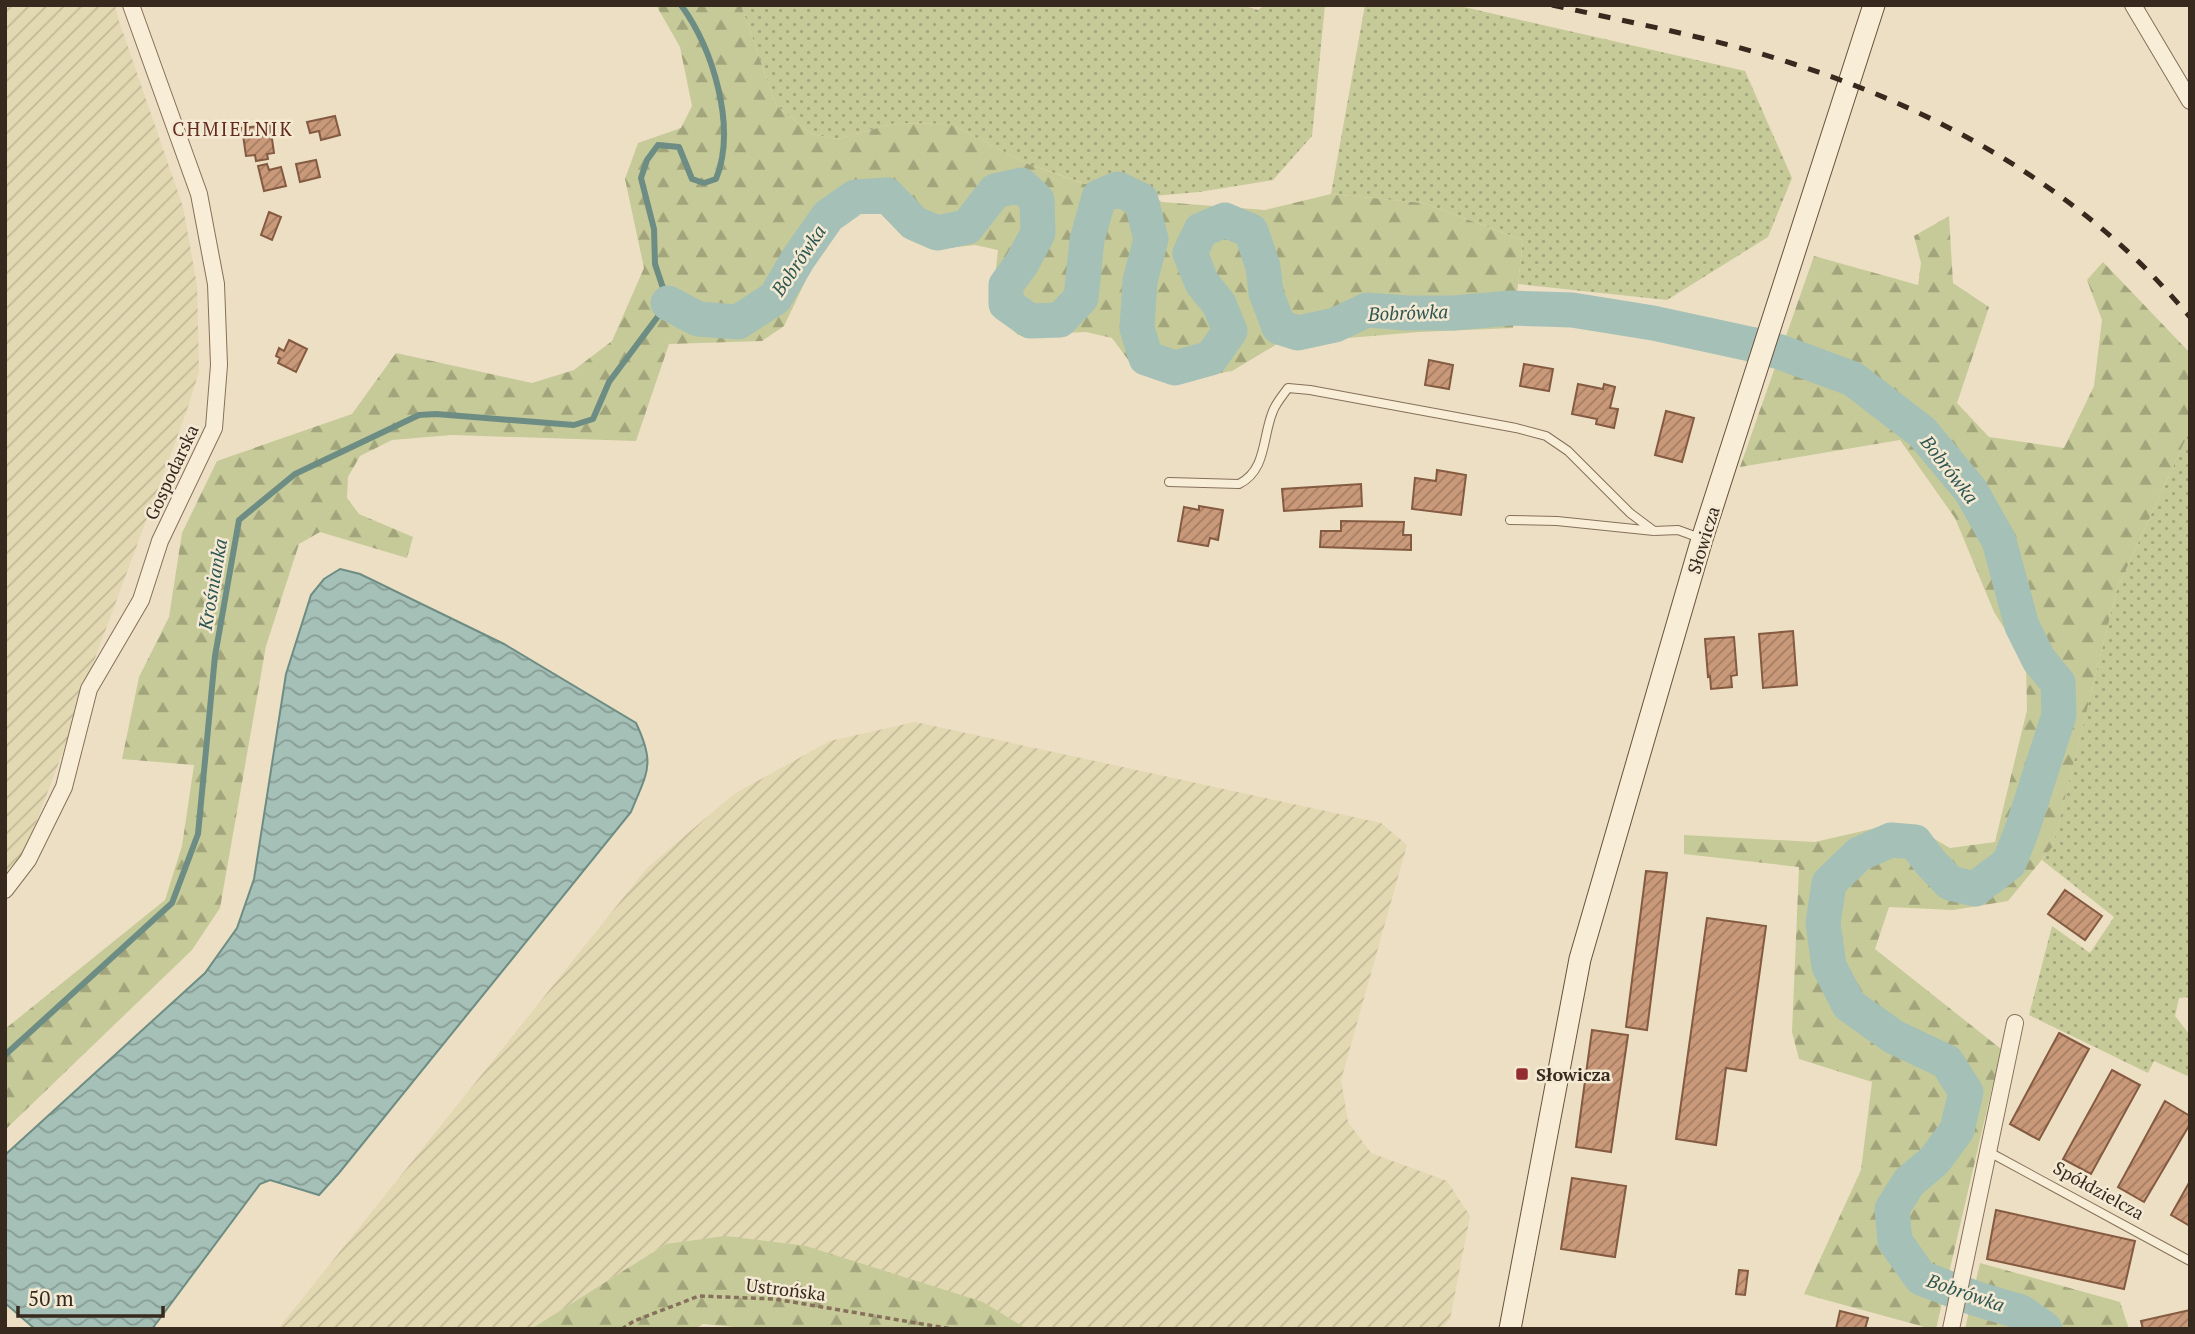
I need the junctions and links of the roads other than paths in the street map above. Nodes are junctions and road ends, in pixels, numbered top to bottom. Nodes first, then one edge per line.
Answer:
1 (131, 5) edge
2 (1874, 5) edge
3 (2133, 5) edge
4 (2190, 101) edge
5 (1169, 482) dead end
6 (1510, 520) dead end
7 (1654, 531) junction
8 (1702, 539) junction
9 (5, 890) edge
10 (2015, 1023) dead end
11 (1989, 1152) junction
12 (2190, 1262) edge
13 (1951, 1326) edge
14 (1510, 1329) edge

1 - 9 street, Gospodarska
2 - 8 street, Słowicza
3 - 4 street
5 - 7 lane
6 - 7 lane
7 - 8 lane
8 - 14 street, Słowicza
10 - 11 street
11 - 12 lane, Spółdzielcza
11 - 13 street

